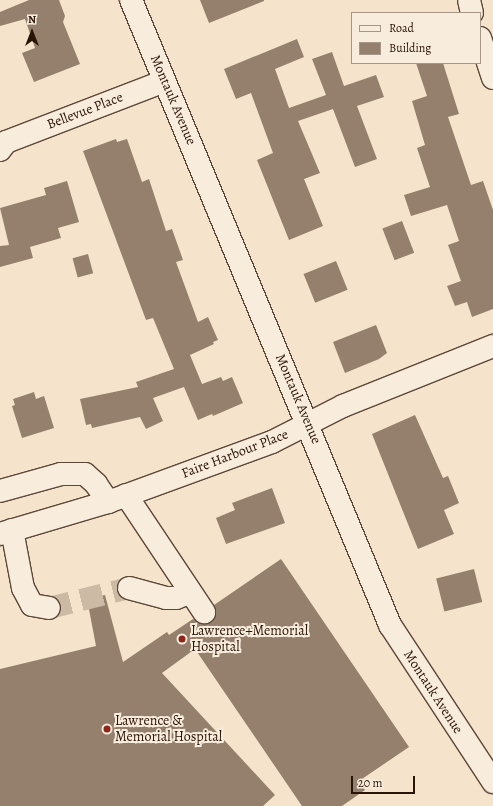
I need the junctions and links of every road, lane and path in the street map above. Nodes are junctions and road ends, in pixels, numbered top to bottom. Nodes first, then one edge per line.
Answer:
1 (131, 0) edge
2 (469, 0) edge
3 (472, 12) edge
4 (481, 41) edge
5 (493, 78) edge
6 (164, 81) junction
7 (2, 144) edge
8 (493, 346) edge
9 (308, 423) junction
10 (0, 491) edge
11 (117, 499) junction
12 (6, 532) edge
13 (129, 588) tunnel mouth
14 (189, 593) junction
15 (49, 608) tunnel mouth
16 (204, 612) dead end
17 (493, 782) edge

1 - 6 street, Montauk Avenue
2 - 3 street
4 - 5 street
6 - 7 street, Bellevue Place
6 - 9 street, Montauk Avenue
8 - 9 street, Faire Harbour Place
9 - 11 street, Faire Harbour Place
9 - 17 street, Montauk Avenue
10 - 11 street
11 - 12 street, Faire Harbour Place
11 - 14 street
12 - 15 street
13 - 14 street
14 - 16 street

